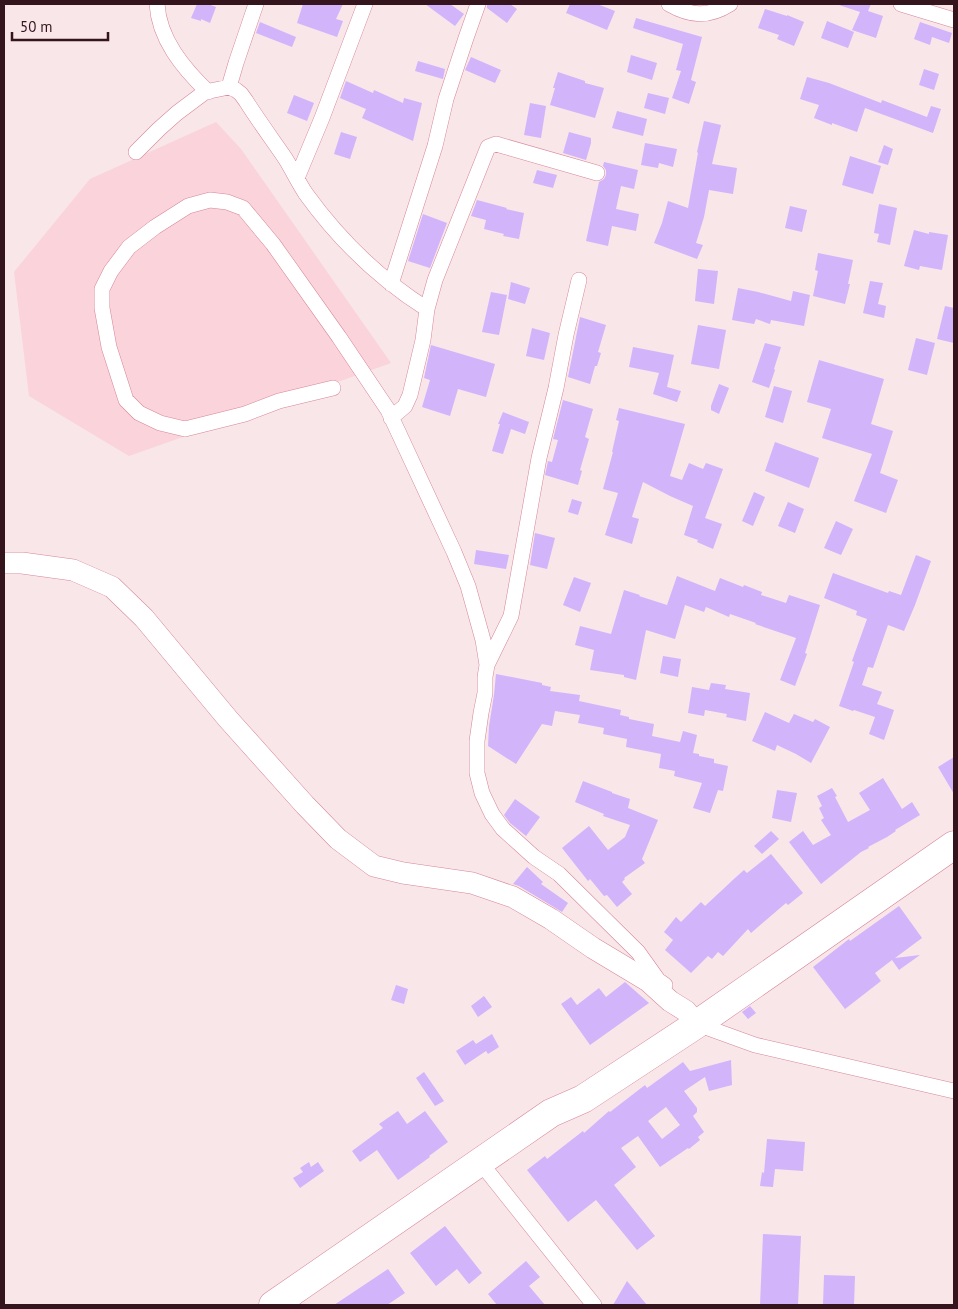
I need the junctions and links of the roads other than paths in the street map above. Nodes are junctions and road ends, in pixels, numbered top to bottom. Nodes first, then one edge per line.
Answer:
1 (158, 4) edge
2 (256, 4) edge
3 (366, 4) edge
4 (478, 4) edge
5 (669, 4) edge
6 (730, 4) edge
7 (901, 4) edge
8 (920, 6) edge
9 (954, 20) edge
10 (229, 87) junction
11 (208, 92) junction
12 (136, 152) dead end
13 (597, 173) dead end
14 (297, 178) junction
15 (579, 280) dead end
16 (391, 284) junction
17 (427, 309) junction
18 (333, 388) dead end
19 (391, 418) junction
20 (4, 562) edge
21 (487, 665) junction
22 (954, 826) edge
23 (954, 845) edge
24 (691, 1014) junction
25 (954, 1091) edge
26 (480, 1162) junction
27 (273, 1305) edge
28 (594, 1305) edge

1 - 11 street
2 - 10 street
3 - 14 street
4 - 16 street
5 - 6 street
7 - 8 street
8 - 9 street
10 - 11 street
10 - 14 street
11 - 12 street
13 - 17 street
14 - 16 street
15 - 21 street
16 - 17 street
17 - 19 street
18 - 19 street
19 - 21 street
20 - 24 street
21 - 24 street
22 - 24 highway
23 - 24 highway
24 - 25 street
24 - 26 highway
26 - 27 highway
26 - 28 street

